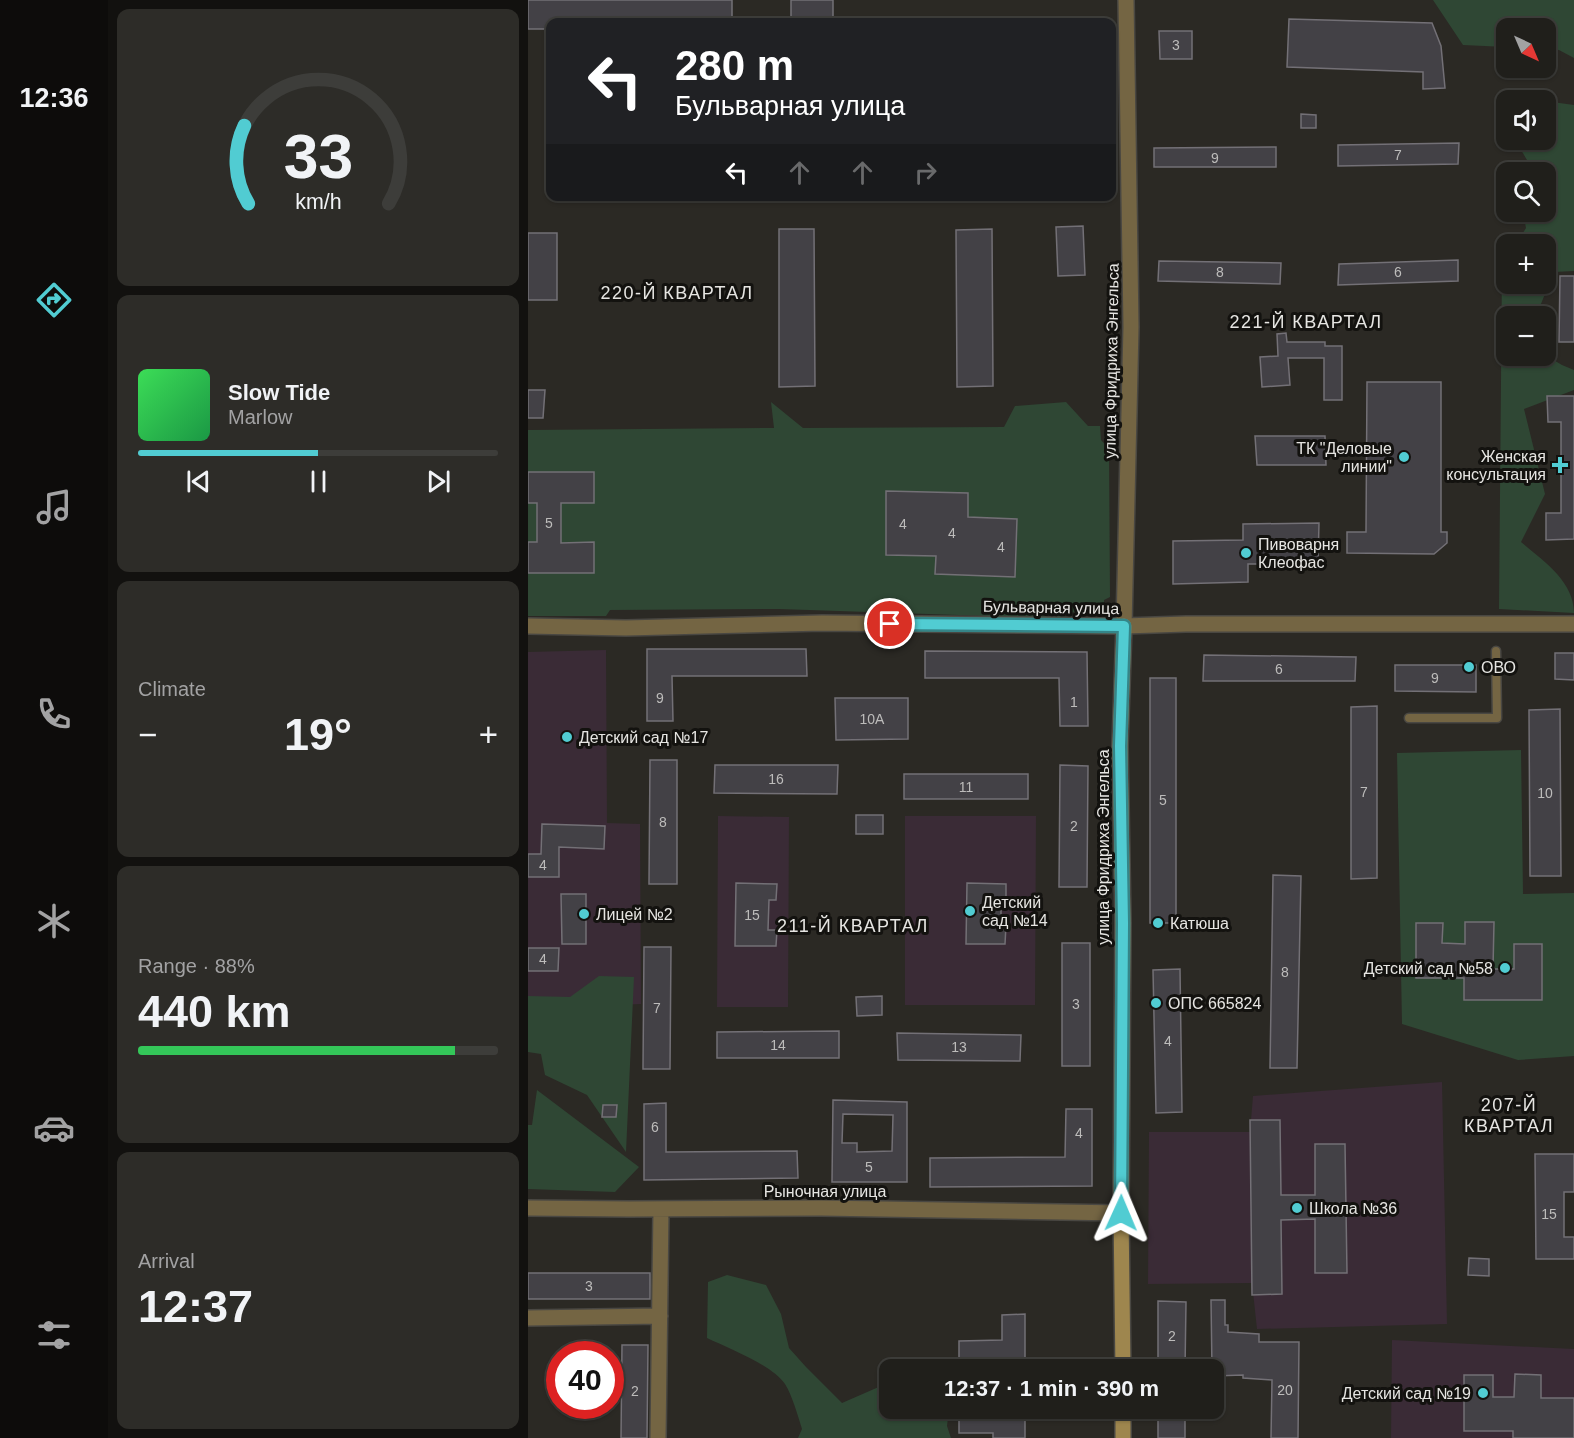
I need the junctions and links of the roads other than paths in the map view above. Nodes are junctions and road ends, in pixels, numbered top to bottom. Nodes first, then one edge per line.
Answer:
1 (1125, 0) edge
2 (1574, 624) edge
3 (1124, 626) junction
4 (528, 627) edge
5 (1496, 651) dead end
6 (1409, 718) dead end
7 (528, 1208) edge
8 (661, 1209) junction
9 (1121, 1213) junction
10 (660, 1316) junction
11 (528, 1318) edge
12 (1123, 1359) edge
13 (1123, 1419) edge
14 (658, 1438) edge
15 (1124, 1438) edge

1 - 3 street, улица Фридриха Энгельса
2 - 3 street, Бульварная улица
3 - 4 street, Бульварная улица
3 - 9 street, улица Фридриха Энгельса
5 - 6 lane
7 - 8 street, Рыночная улица
8 - 9 street, Рыночная улица
8 - 10 street
9 - 12 street, улица Фридриха Энгельса
10 - 11 street
10 - 14 street
13 - 15 street

